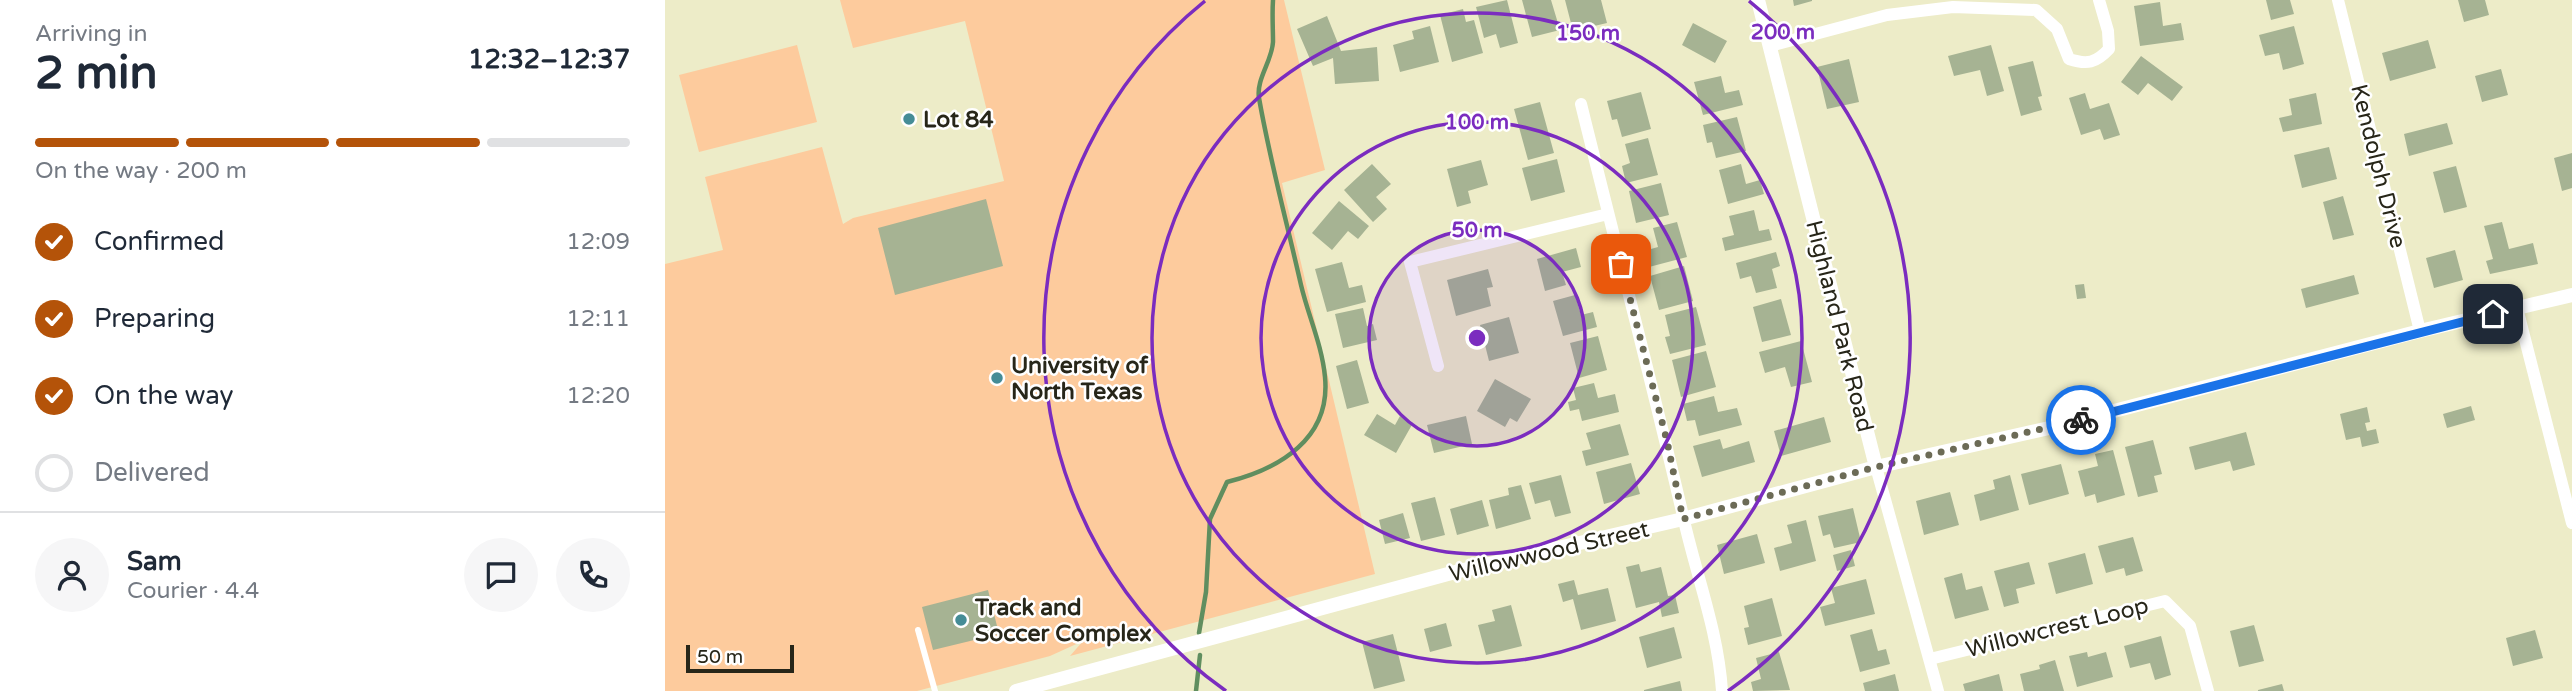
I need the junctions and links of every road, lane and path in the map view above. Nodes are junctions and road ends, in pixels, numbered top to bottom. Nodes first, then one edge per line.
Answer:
1 (1758, 0) edge
2 (2099, 0) edge
3 (2338, 0) edge
4 (2039, 5) edge
5 (1770, 46) junction
6 (1581, 104) dead end
7 (1608, 214) junction
8 (2572, 295) edge
9 (2517, 308) junction
10 (2420, 331) junction
11 (1438, 366) dead end
12 (1876, 467) junction
13 (1683, 519) junction
14 (2572, 523) edge
15 (918, 629) dead end
16 (1930, 659) junction
17 (935, 691) edge
18 (1016, 691) edge
19 (1722, 691) edge
20 (1938, 691) edge
21 (2208, 691) edge

1 - 5 street, Highland Park Road
2 - 4 street
3 - 10 street, Kendolph Drive
4 - 5 street
5 - 12 street, Highland Park Road
6 - 7 street
7 - 11 street
7 - 13 street
8 - 9 street, Willowwood Street
9 - 10 street, Willowwood Street
9 - 14 street
10 - 12 street, Willowwood Street
12 - 13 street, Willowwood Street
12 - 16 street, Highland Park Road
13 - 18 street, Willowwood Street
13 - 19 street
15 - 17 lane
16 - 20 street, Highland Park Road
16 - 21 street, Willowcrest Loop

